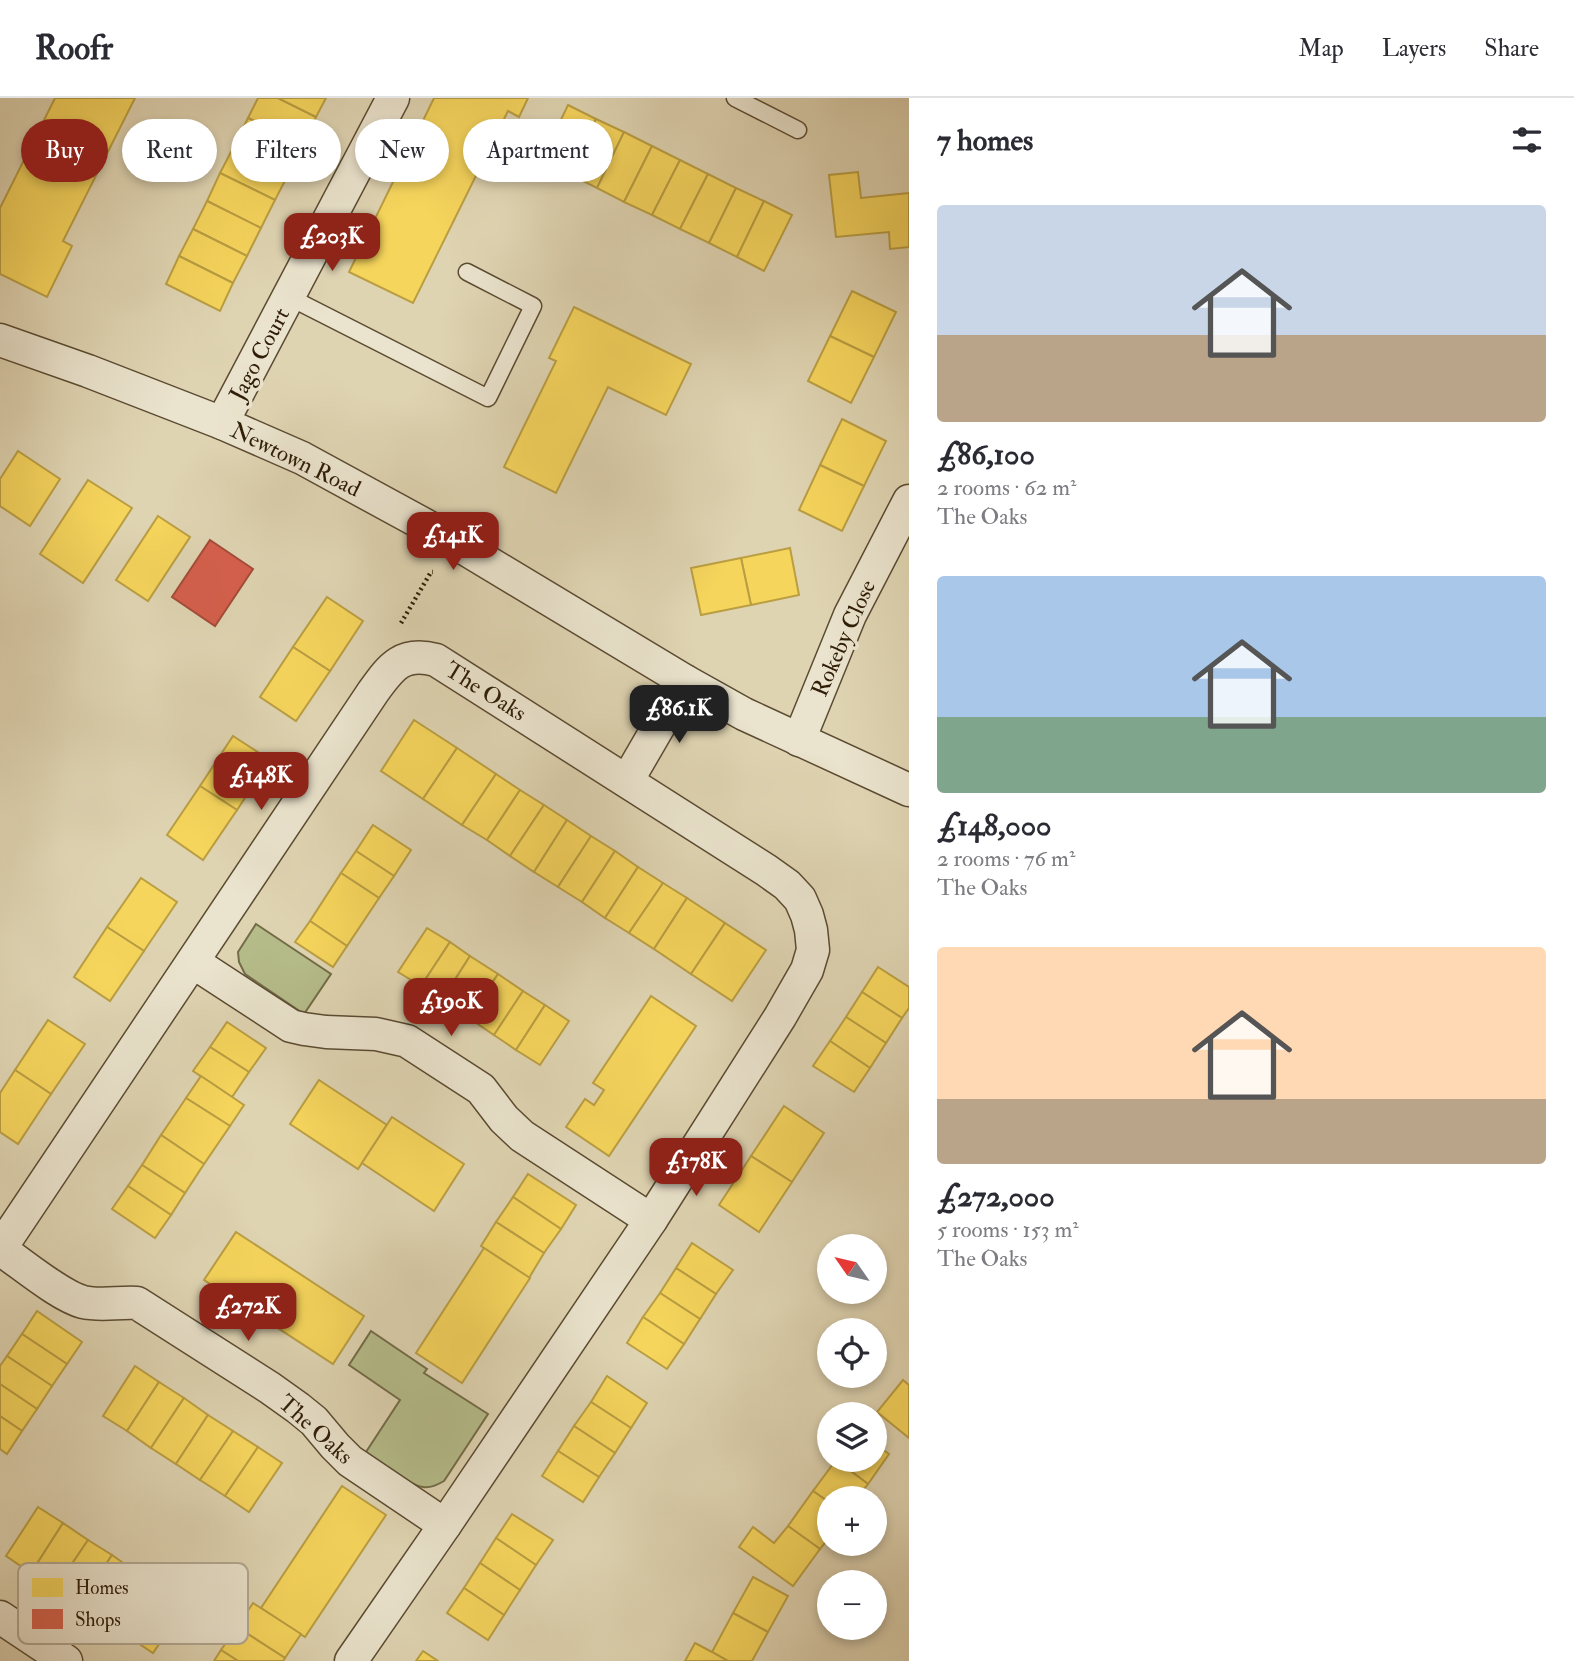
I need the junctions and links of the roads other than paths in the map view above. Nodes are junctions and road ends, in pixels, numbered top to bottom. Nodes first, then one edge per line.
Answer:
1 (393, 98) edge
2 (736, 98) edge
3 (798, 130) dead end
4 (467, 272) dead end
5 (289, 298) junction
6 (0, 340) edge
7 (222, 423) junction
8 (909, 501) edge
9 (685, 681) junction
10 (799, 740) junction
11 (627, 781) junction
12 (909, 790) edge
13 (193, 962) junction
14 (651, 1220) junction
15 (0, 1249) edge
16 (445, 1525) junction
17 (0, 1617) edge
18 (18, 1629) edge
19 (40, 1644) edge
20 (66, 1661) edge
21 (351, 1661) edge

1 - 5 street, Jago Court
2 - 3 lane
4 - 5 lane
5 - 7 street, Jago Court
6 - 7 street, Newtown Road
7 - 9 street, Newtown Road
8 - 10 street, Rokeby Close
9 - 10 street, Newtown Road
9 - 11 street
10 - 12 street, Newtown Road
11 - 13 street, The Oaks
11 - 14 street, The Oaks
13 - 14 street
13 - 15 street, The Oaks
14 - 16 street, The Oaks
15 - 16 street, The Oaks
16 - 21 street, The Oaks
17 - 18 street
19 - 20 street

